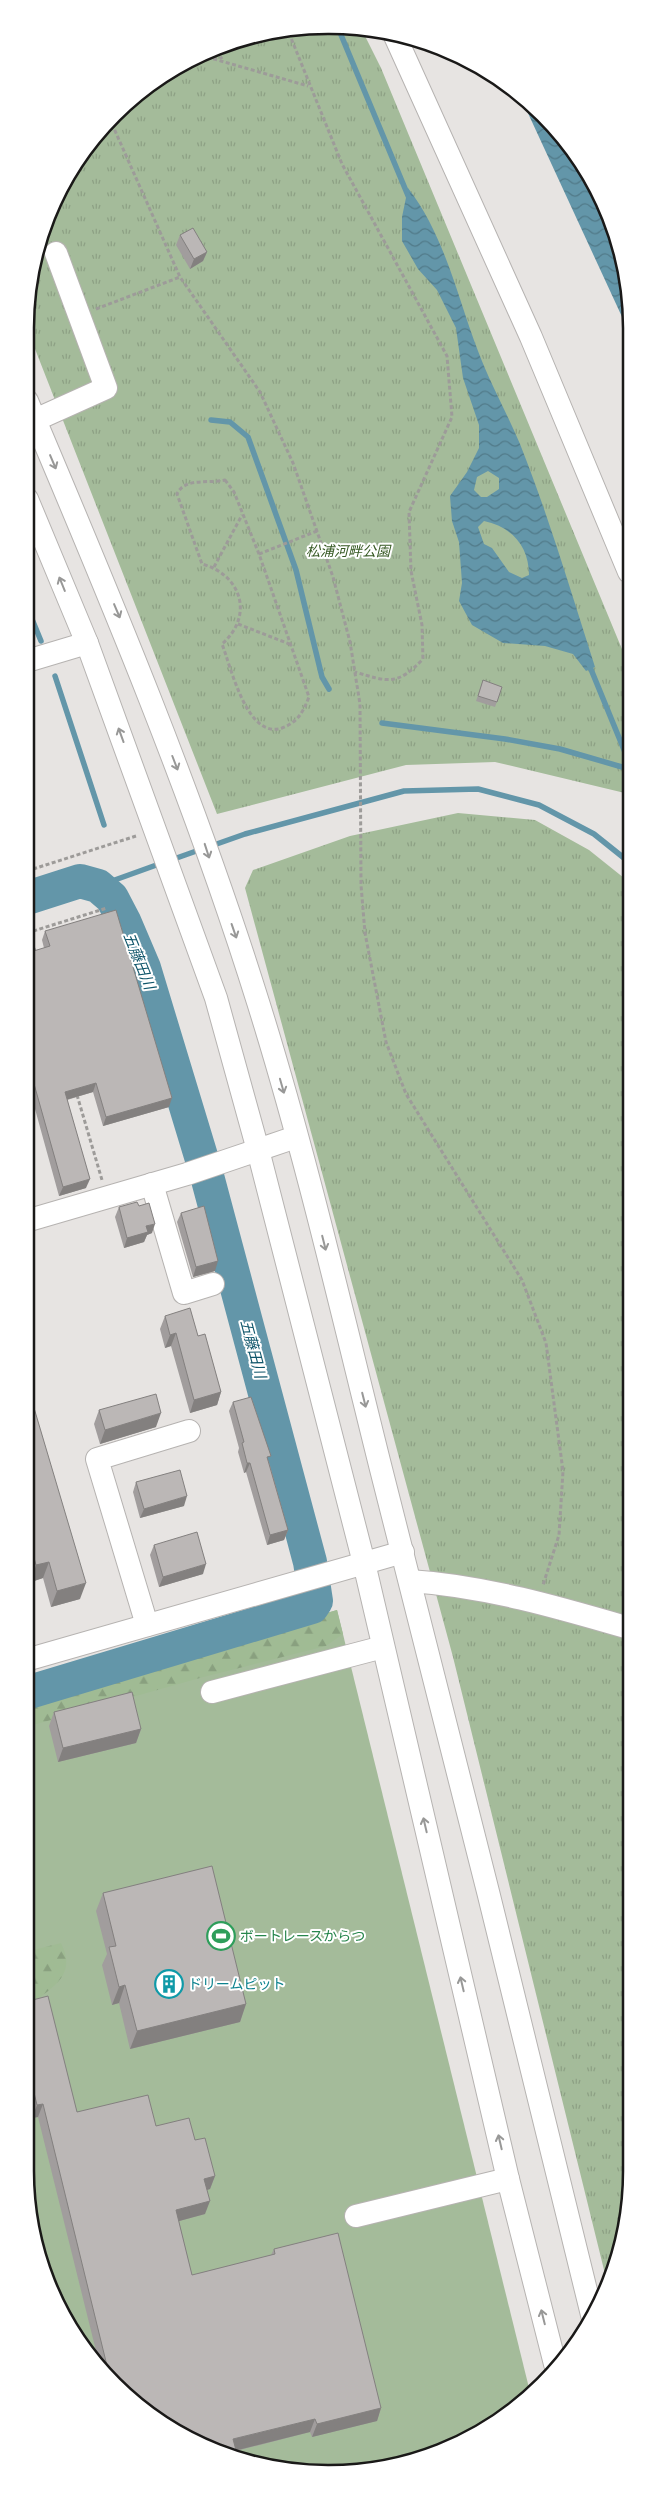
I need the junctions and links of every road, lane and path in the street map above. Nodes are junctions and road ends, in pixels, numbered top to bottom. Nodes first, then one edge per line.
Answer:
1 (290, 36) edge
2 (398, 42) edge
3 (220, 55) edge
4 (212, 58) edge
5 (222, 59) junction
6 (308, 86) junction
7 (113, 127) edge
8 (56, 253) dead end
9 (180, 277) junction
10 (79, 316) junction
11 (34, 409) edge
12 (34, 415) edge
13 (243, 514) junction
14 (34, 516) edge
15 (317, 531) junction
16 (259, 554) junction
17 (623, 558) edge
18 (214, 567) junction
19 (238, 624) junction
20 (87, 643) junction
21 (292, 645) junction
22 (34, 659) edge
23 (355, 672) junction
24 (156, 830) junction
25 (34, 869) edge
26 (107, 908) dead end
27 (34, 931) edge
28 (34, 948) edge
29 (38, 961) edge
30 (76, 1094) edge
31 (296, 1137) junction
32 (258, 1150) junction
33 (152, 1184) junction
34 (107, 1197) junction
35 (34, 1219) edge
36 (214, 1284) dead end
37 (189, 1431) dead end
38 (403, 1552) junction
39 (364, 1563) junction
40 (410, 1581) junction
41 (537, 1602) junction
42 (147, 1625) junction
43 (623, 1626) edge
44 (383, 1647) junction
45 (34, 1658) edge
46 (212, 1692) dead end
47 (508, 2179) junction
48 (356, 2216) dead end
49 (590, 2306) edge
50 (554, 2360) edge

1 - 6 path
2 - 17 street
3 - 5 path
4 - 5 path
5 - 6 path
6 - 23 path
7 - 9 path
8 - 10 street
9 - 10 path
9 - 15 path
10 - 11 street
12 -> 31 street
13 - 16 path
13 - 18 path
13 - 18 path
20 -> 14 street
15 - 16 path
15 - 23 path
16 - 21 path
18 - 19 path
19 - 21 path
19 - 21 path
20 - 22 street
24 -> 20 street
23 - 41 path
24 - 25 path
24 - 32 street
26 - 27 path
28 - 29 path
30 - 34 path
31 - 32 street
31 -> 38 street
32 - 33 street
32 - 39 street
33 - 34 street
33 - 36 street
34 - 35 street
37 - 42 street
38 - 39 street
38 - 40 street
39 - 42 street
39 - 44 street
40 - 41 street
40 - 49 street
41 - 43 street
42 - 45 street
44 - 46 street
47 -> 44 street
47 - 48 street
50 -> 47 street

